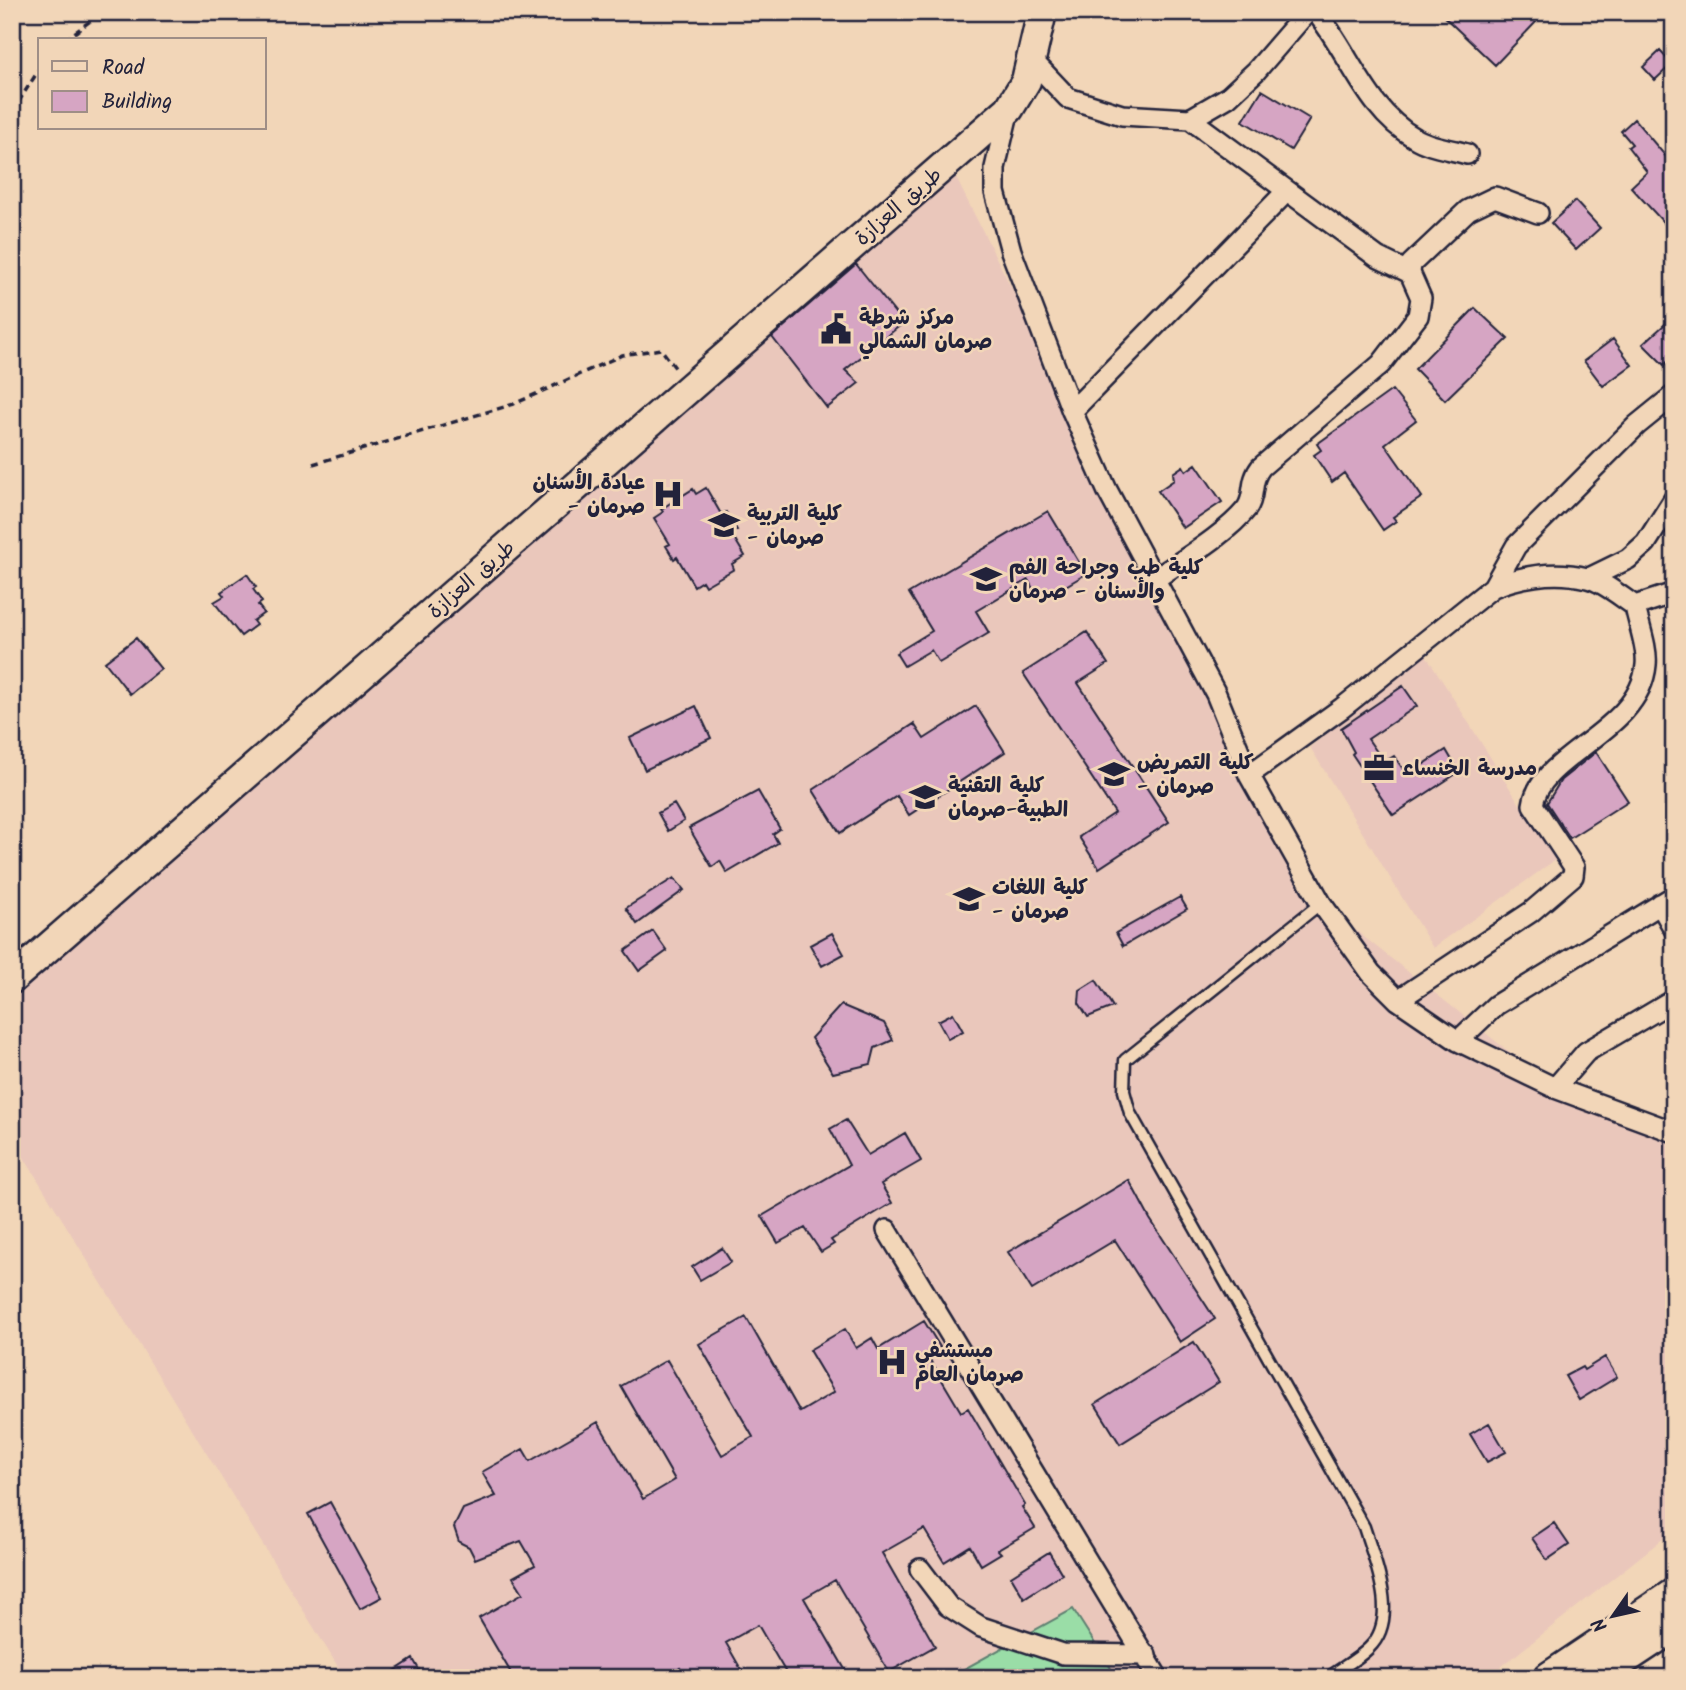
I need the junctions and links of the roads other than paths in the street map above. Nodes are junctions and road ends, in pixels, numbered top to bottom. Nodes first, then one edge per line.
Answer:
1 (1042, 12) edge
2 (1307, 12) edge
3 (1316, 12) edge
4 (1033, 61) junction
5 (1009, 108) junction
6 (1190, 119) junction
7 (1467, 154) dead end
8 (1287, 191) junction
9 (1538, 213) dead end
10 (1410, 273) junction
11 (1674, 395) edge
12 (1072, 411) junction
13 (1674, 499) edge
14 (1589, 578) junction
15 (1155, 579) junction
16 (1493, 587) junction
17 (1674, 593) edge
18 (1634, 606) junction
19 (1249, 775) junction
20 (1667, 900) edge
21 (1321, 903) junction
22 (1674, 929) edge
23 (12, 979) edge
24 (1398, 1000) junction
25 (1674, 1000) edge
26 (1458, 1041) junction
27 (1555, 1088) junction
28 (1674, 1132) edge
29 (887, 1230) dead end
30 (920, 1569) dead end
31 (1674, 1595) edge
32 (1674, 1625) edge
33 (1146, 1656) junction
34 (1158, 1678) edge
35 (1328, 1678) edge
36 (1549, 1678) edge
37 (1594, 1678) edge

1 - 4 street, طريق العزازة
2 - 6 street
3 - 7 street
4 - 5 street, طريق العزازة
4 - 6 street
5 - 12 street
5 - 23 street, طريق العزازة
6 - 8 street
8 - 10 street
8 - 12 street
9 - 10 street
10 - 15 street
11 - 16 street
12 - 15 street
13 - 14 street
14 - 16 street
14 - 18 street
15 - 19 street
16 - 19 street
17 - 18 street
18 - 24 street
19 - 21 street
20 - 22 street
20 - 26 street
21 - 24 street
21 - 35 lane
24 - 26 street
25 - 27 street
26 - 27 street
27 - 28 street
29 - 33 street
30 - 33 street
31 - 36 main road
32 - 37 main road
33 - 34 street

